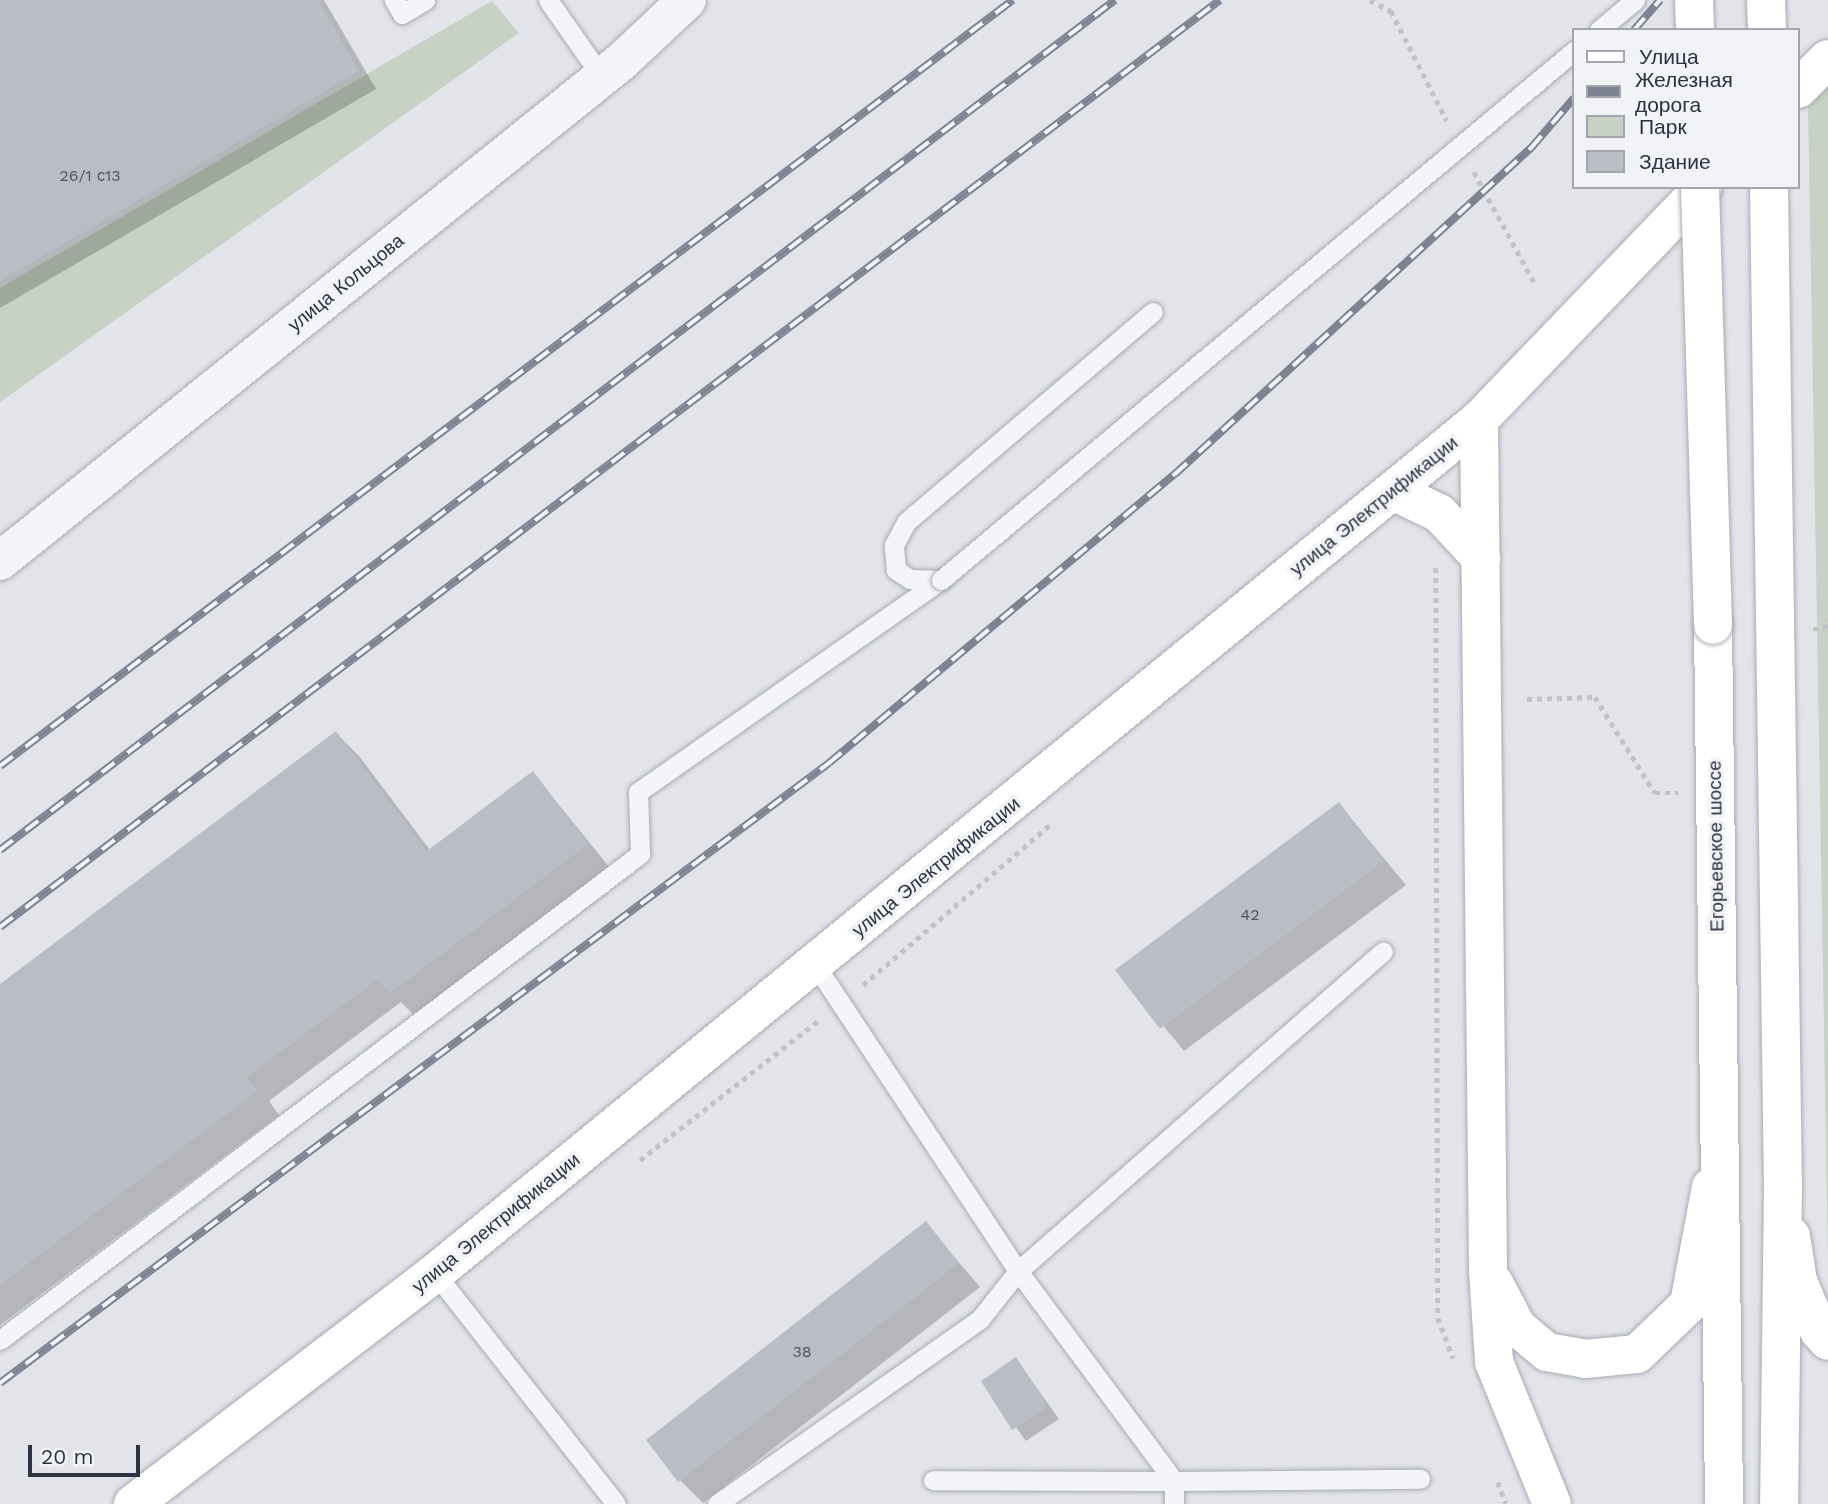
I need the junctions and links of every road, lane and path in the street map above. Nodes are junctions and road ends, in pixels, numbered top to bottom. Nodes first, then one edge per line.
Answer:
1 (394, 0) edge
2 (425, 0) edge
3 (548, 0) edge
4 (687, 0) edge
5 (1635, 0) edge
6 (1694, 0) edge
7 (1766, 0) edge
8 (1601, 28) edge
9 (1695, 28) edge
10 (1766, 28) edge
11 (1573, 52) edge
12 (1828, 59) edge
13 (601, 77) junction
14 (1800, 87) edge
15 (1699, 189) edge
16 (1701, 189) edge
17 (1769, 189) edge
18 (1153, 312) dead end
19 (1479, 420) junction
20 (1393, 491) junction
21 (1436, 557) dead end
22 (1480, 558) junction
23 (0, 561) edge
24 (941, 580) junction
25 (1828, 619) edge
26 (1824, 629) dead end
27 (1527, 699) dead end
28 (1679, 793) dead end
29 (1063, 814) dead end
30 (1383, 951) dead end
31 (816, 965) junction
32 (842, 1003) junction
33 (1720, 1134) junction
34 (633, 1165) dead end
35 (1783, 1185) junction
36 (1018, 1271) junction
37 (1488, 1271) junction
38 (435, 1273) junction
39 (0, 1340) edge
40 (1828, 1341) edge
41 (1456, 1367) dead end
42 (1420, 1479) dead end
43 (1497, 1479) dead end
44 (933, 1480) dead end
45 (1174, 1481) junction
46 (133, 1504) edge
47 (616, 1504) edge
48 (717, 1504) edge
49 (1174, 1504) edge
50 (1506, 1504) edge
51 (1552, 1504) edge
52 (1724, 1504) edge
53 (1779, 1504) edge

1 - 2 lane
3 - 13 lane
4 - 13 street, улица Кольцова
5 - 8 lane
6 - 9 main road
7 - 10 main road
11 - 24 lane, bridge
12 - 14 main road
13 - 23 street, улица Кольцова
15 - 19 main road, улица Электрификации
16 - 33 main road, Егорьевское шоссе, bridge
17 - 35 main road
18 - 24 lane
19 - 20 main road, улица Электрификации
19 - 22 main road
20 - 22 main road
20 - 31 main road, улица Электрификации
21 - 41 path
22 - 37 main road
24 - 39 lane
25 - 26 path
27 - 28 path
29 - 32 path
30 - 36 lane
31 - 32 lane
31 - 38 main road, улица Электрификации
32 - 34 path
32 - 36 lane
33 - 37 main road
33 - 52 main road, Егорьевское шоссе
35 - 40 main road
35 - 53 main road
36 - 45 lane
36 - 48 lane
37 - 51 main road
38 - 46 main road, улица Электрификации
38 - 47 lane
42 - 45 lane
43 - 50 path
44 - 45 lane
45 - 49 lane

